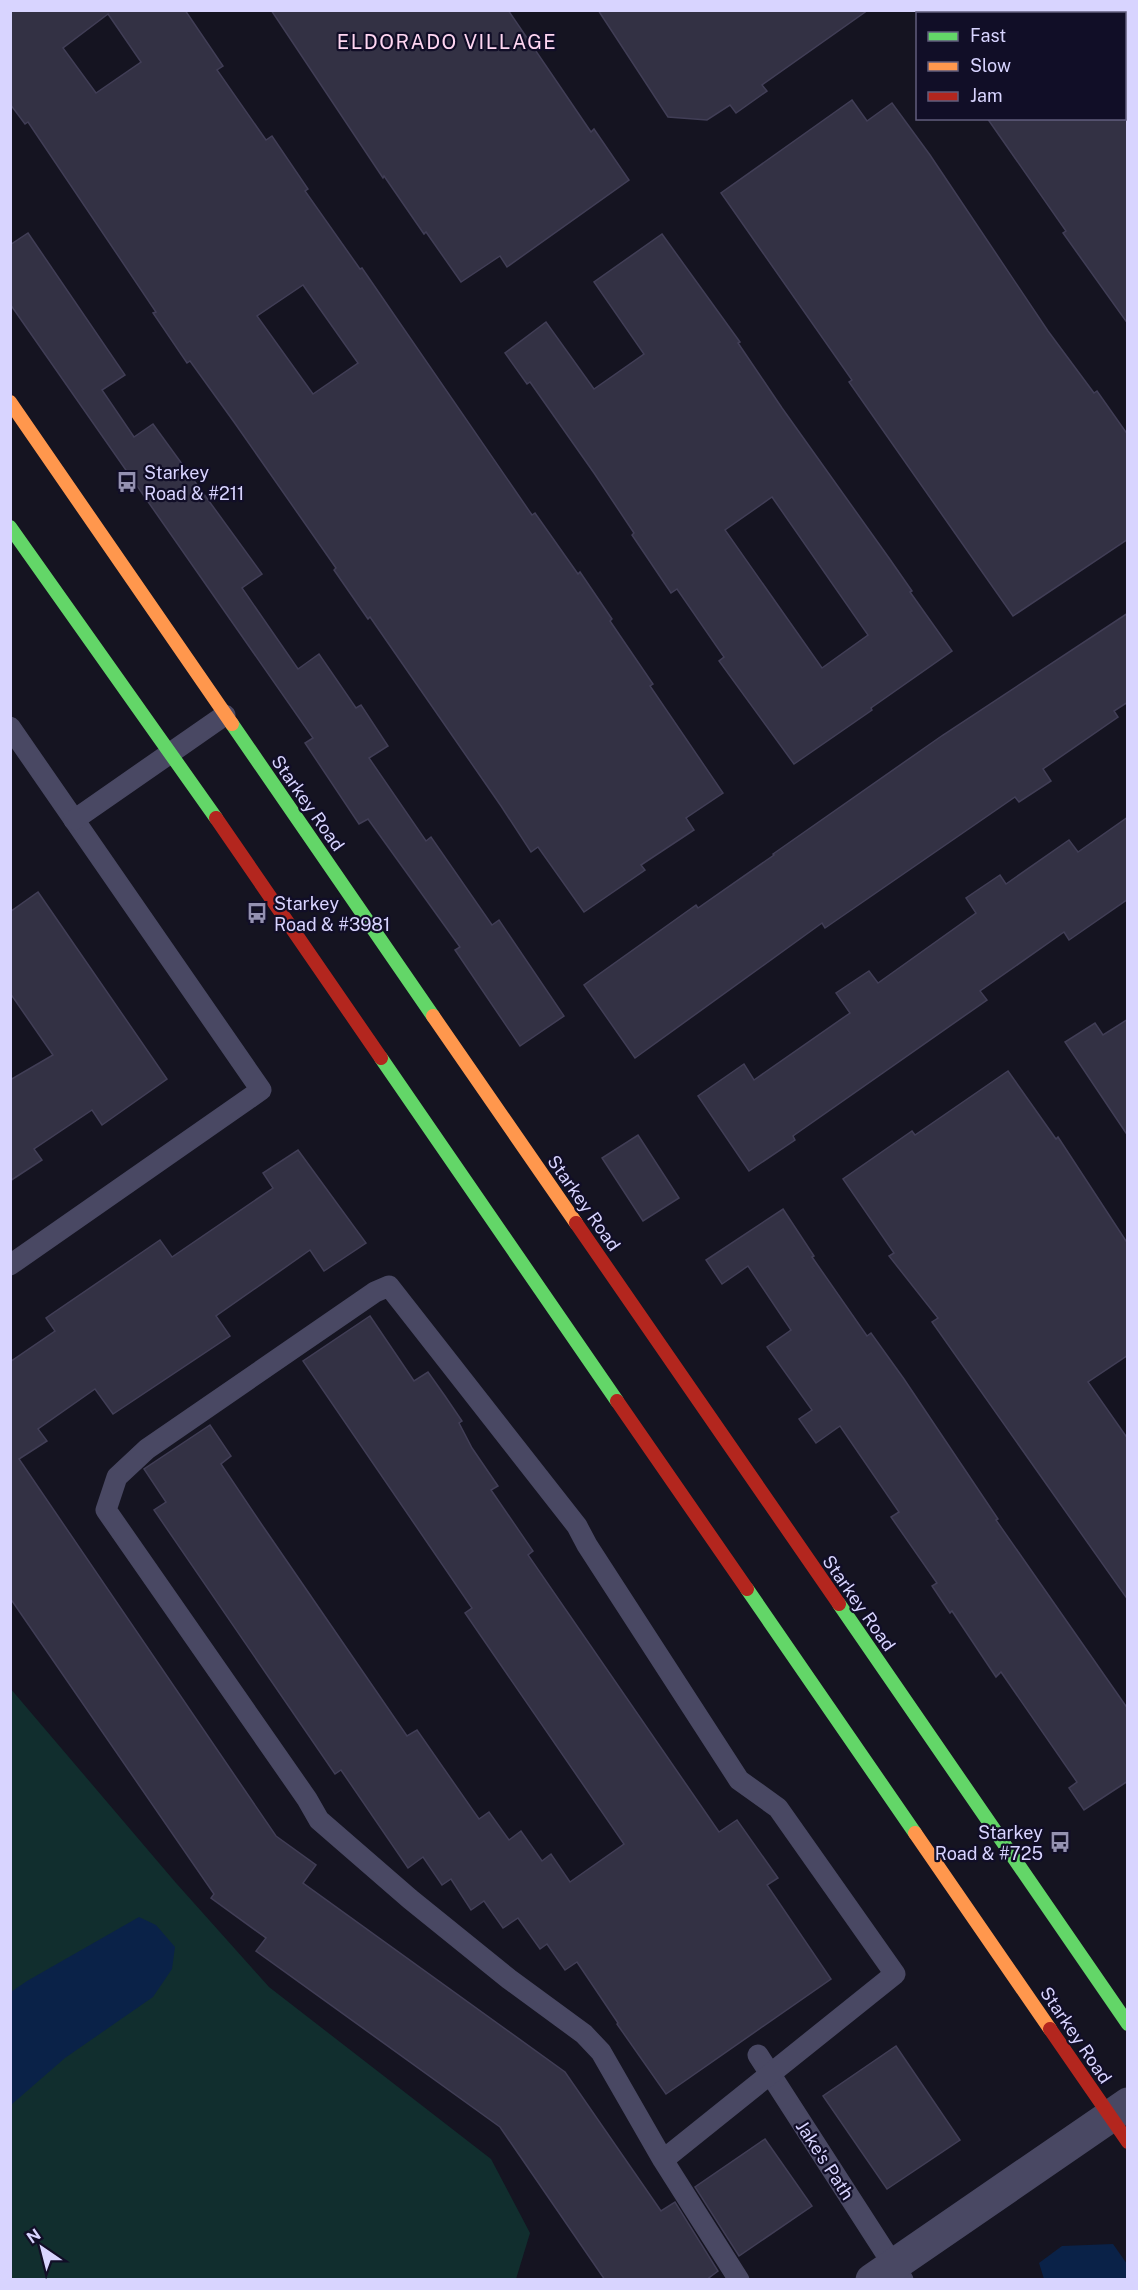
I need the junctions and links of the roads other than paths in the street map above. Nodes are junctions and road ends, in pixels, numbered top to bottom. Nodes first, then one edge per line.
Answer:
1 (10, 402) edge
2 (10, 527) edge
3 (225, 715) junction
4 (10, 727) edge
5 (171, 753) junction
6 (74, 820) junction
7 (10, 1265) edge
8 (1128, 2024) edge
9 (758, 2055) dead end
10 (769, 2074) junction
11 (1122, 2121) edge
12 (663, 2160) junction
13 (889, 2275) edge
14 (739, 2280) edge

1 - 3 main road, Starkey Road
2 - 5 main road, Starkey Road
3 - 5 lane
3 - 8 main road, Starkey Road
4 - 6 lane
5 - 6 lane
5 - 11 main road, Starkey Road
6 - 7 lane
9 - 10 lane, Jake's Path
10 - 12 lane
10 - 12 lane
10 - 13 lane, Jake's Path
11 - 13 street
12 - 14 lane

